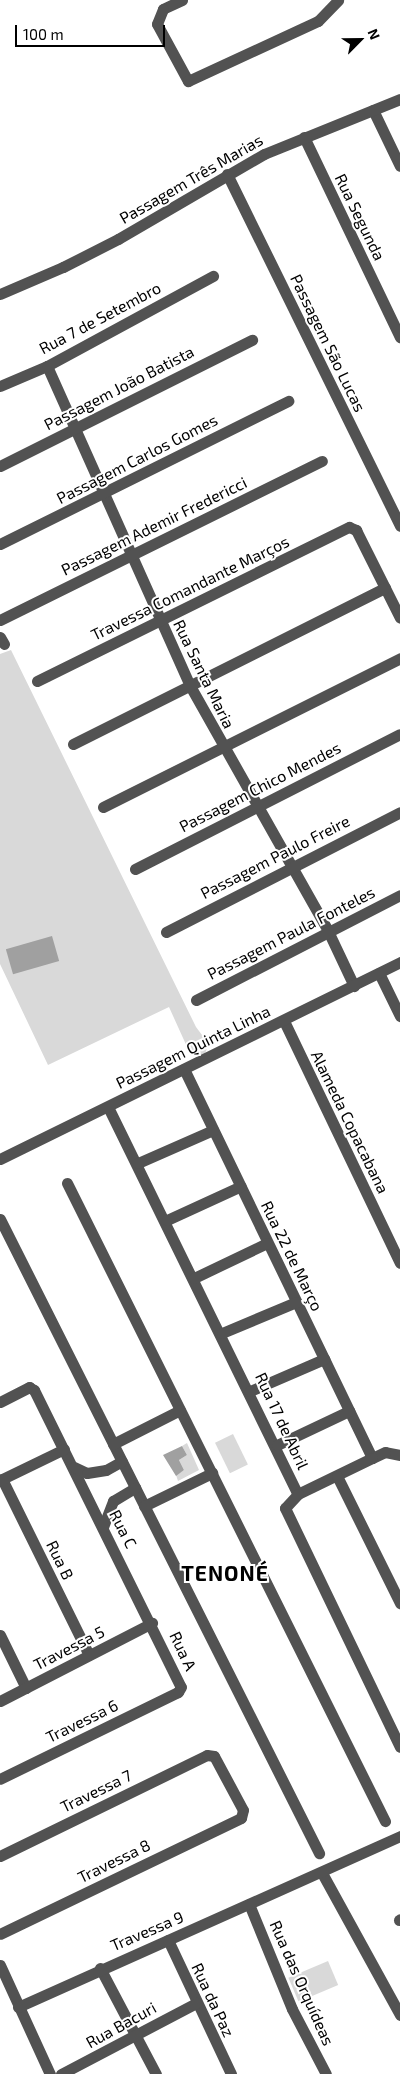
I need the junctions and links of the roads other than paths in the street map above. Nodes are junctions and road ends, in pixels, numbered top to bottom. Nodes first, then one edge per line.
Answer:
1 (182, 0) edge
2 (338, 0) edge
3 (400, 99) edge
4 (373, 110) junction
5 (304, 137) junction
6 (400, 166) edge
7 (227, 174) junction
8 (213, 276) dead end
9 (0, 294) edge
10 (400, 337) edge
11 (252, 340) dead end
12 (47, 366) junction
13 (0, 386) edge
14 (288, 401) dead end
15 (77, 428) junction
16 (322, 461) dead end
17 (0, 466) edge
18 (106, 493) junction
19 (400, 526) edge
20 (0, 544) edge
21 (131, 557) junction
22 (385, 588) junction
23 (400, 618) edge
24 (0, 620) edge
25 (160, 620) junction
26 (400, 658) edge
27 (37, 681) dead end
28 (189, 684) junction
29 (400, 734) edge
30 (73, 744) dead end
31 (222, 746) junction
32 (103, 807) dead end
33 (257, 807) junction
34 (400, 812) edge
35 (292, 867) junction
36 (135, 869) dead end
37 (400, 895) edge
38 (328, 931) junction
39 (166, 932) dead end
40 (400, 962) edge
41 (379, 973) junction
42 (354, 986) junction
43 (196, 1000) dead end
44 (400, 1016) edge
45 (284, 1021) junction
46 (184, 1069) junction
47 (108, 1107) junction
48 (213, 1130) junction
49 (0, 1159) edge
50 (138, 1163) junction
51 (67, 1183) dead end
52 (241, 1186) junction
53 (0, 1219) edge
54 (167, 1220) junction
55 (267, 1243) junction
56 (400, 1263) edge
57 (194, 1278) junction
58 (296, 1302) junction
59 (222, 1333) junction
60 (324, 1359) junction
61 (250, 1391) junction
62 (0, 1402) edge
63 (180, 1410) junction
64 (349, 1411) junction
65 (113, 1444) junction
66 (277, 1445) junction
67 (64, 1449) junction
68 (400, 1455) edge
69 (372, 1458) junction
70 (122, 1461) junction
71 (74, 1467) junction
72 (212, 1473) junction
73 (337, 1476) junction
74 (1, 1479) edge
75 (135, 1488) junction
76 (298, 1494) junction
77 (144, 1506) junction
78 (103, 1527) junction
79 (400, 1603) edge
80 (152, 1623) junction
81 (0, 1635) edge
82 (89, 1655) junction
83 (26, 1688) junction
84 (178, 1692) joint
85 (0, 1701) edge
86 (400, 1747) edge
87 (0, 1779) edge
88 (242, 1818) joint
89 (385, 1821) dead end
90 (400, 1836) edge
91 (319, 1853) dead end
92 (0, 1856) edge
93 (322, 1873) junction
94 (249, 1904) junction
95 (0, 1934) edge
96 (168, 1940) junction
97 (0, 1966) edge
98 (100, 1968) junction
99 (196, 2004) junction
100 (18, 2007) junction
101 (400, 2015) edge
102 (135, 2034) junction
103 (50, 2074) edge
104 (61, 2074) edge
105 (156, 2074) edge
106 (229, 2074) edge
107 (326, 2074) edge

1 - 2 street
3 - 4 street, Passagem Três Marias
4 - 5 street, Passagem Três Marias
4 - 6 street
5 - 7 street, Passagem Três Marias
5 - 10 street, Rua Segunda
7 - 9 street, Passagem Três Marias
7 - 19 street, Passagem São Lucas
8 - 12 street, Rua 7 de Setembro
11 - 15 street, Passagem João Batista
12 - 13 street, Rua 7 de Setembro
12 - 15 street, Rua Santa Maria
14 - 18 street, Passagem Carlos Gomes
15 - 17 street, Passagem João Batista
15 - 18 street, Rua Santa Maria
16 - 21 street, Passagem Ademir Fredericci
18 - 20 street, Passagem Carlos Gomes
18 - 21 street, Rua Santa Maria
21 - 24 street, Passagem Ademir Fredericci
21 - 25 street, Rua Santa Maria
22 - 23 street
22 - 25 street, Travessa Comandante Marços
22 - 28 street
25 - 27 street, Travessa Comandante Marços
25 - 28 street, Rua Santa Maria
26 - 31 street
28 - 30 street
28 - 31 street, Rua Santa Maria
29 - 33 street, Passagem Chico Mendes
31 - 32 street
31 - 33 street, Rua Santa Maria
33 - 35 street, Rua Santa Maria
33 - 36 street, Passagem Chico Mendes
34 - 35 street, Passagem Paulo Freire
35 - 38 street, Rua Santa Maria
35 - 39 street, Passagem Paulo Freire
37 - 38 street, Passagem Paula Fonteles
38 - 42 street, Rua Santa Maria
38 - 43 street, Passagem Paula Fonteles
40 - 41 street, Passagem Quinta Linha
41 - 42 street, Passagem Quinta Linha
41 - 44 street
42 - 45 street, Passagem Quinta Linha
45 - 46 street, Passagem Quinta Linha
45 - 56 street, Alameda Copacabana
46 - 47 street, Passagem Quinta Linha
46 - 48 street, Rua 22 de Março
47 - 49 street, Passagem Quinta Linha
47 - 50 street, Rua 17 de Abril
48 - 50 street
48 - 52 street, Rua 22 de Março
50 - 54 street, Rua 17 de Abril
51 - 63 street
52 - 54 street
52 - 55 street, Rua 22 de Março
53 - 65 street
54 - 57 street, Rua 17 de Abril
55 - 57 street
55 - 58 street, Rua 22 de Março
57 - 59 street, Rua 17 de Abril
58 - 59 street
58 - 60 street, Rua 22 de Março
59 - 61 street, Rua 17 de Abril
60 - 61 street
60 - 64 street, Rua 22 de Março
61 - 66 street, Rua 17 de Abril
62 - 67 street, Rua C
63 - 65 street
63 - 72 street
64 - 66 street
64 - 69 street, Rua 22 de Março
65 - 70 street
66 - 76 street, Rua 17 de Abril
67 - 71 street, Rua C
67 - 74 street
68 - 69 street
69 - 73 street
70 - 71 street
70 - 75 street
71 - 78 street, Rua C
72 - 77 street
72 - 89 street
73 - 76 street
73 - 79 street
74 - 82 street, Rua B
75 - 77 street
75 - 78 street
76 - 86 street, Rua 17 de Abril
77 - 91 street
78 - 80 street, Rua C
80 - 82 street, Travessa 5
80 - 84 street, Rua A
81 - 83 street
82 - 83 street, Travessa 5
83 - 85 street, Travessa 5
84 - 87 street, Travessa 6
88 - 92 street, Travessa 7
88 - 95 street, Travessa 8
90 - 93 street, Travessa 9
93 - 94 street, Travessa 9
93 - 101 street
94 - 96 street, Travessa 9
94 - 107 street, Rua das Orquídeas
96 - 98 street, Travessa 9
96 - 99 street, Rua da Paz
97 - 100 street
98 - 100 street, Travessa 9
98 - 102 street
99 - 102 street, Rua Bacuri
99 - 106 street, Rua da Paz
100 - 103 street
102 - 104 street, Rua Bacuri
102 - 105 street

